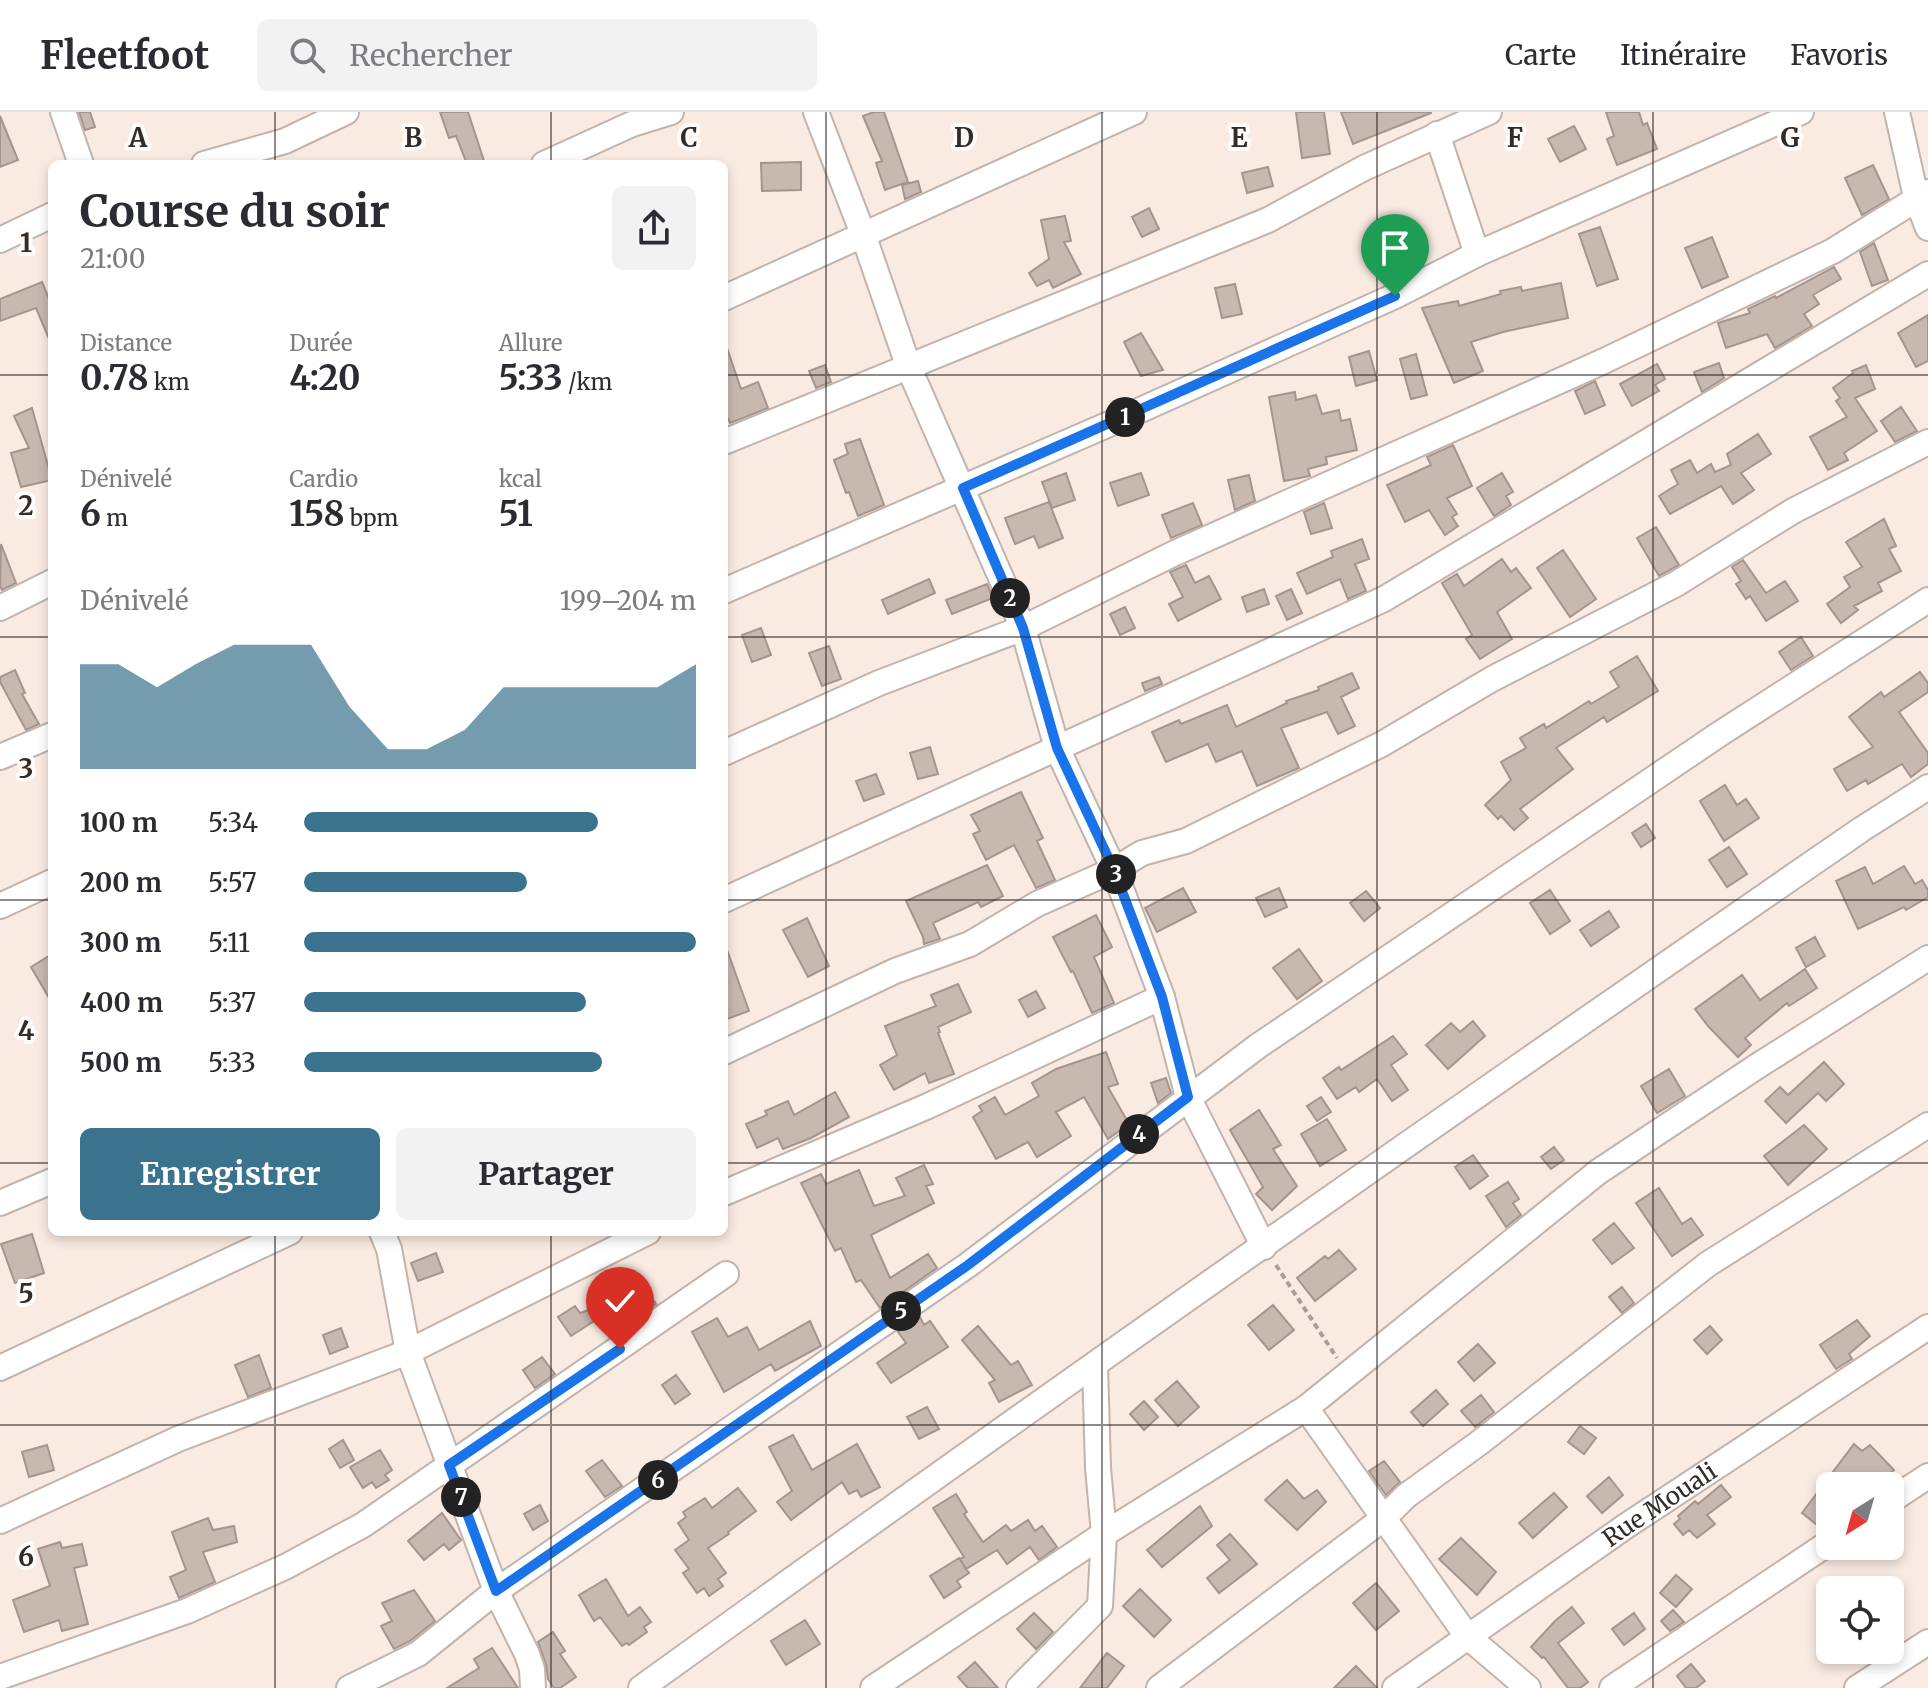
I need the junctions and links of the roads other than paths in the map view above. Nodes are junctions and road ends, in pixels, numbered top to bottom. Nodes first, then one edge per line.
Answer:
1 (63, 112) edge
2 (346, 112) edge
3 (671, 112) edge
4 (816, 112) edge
5 (1134, 112) edge
6 (1489, 112) edge
7 (1801, 112) edge
8 (1897, 112) edge
9 (1437, 134) junction
10 (80, 160) edge
11 (218, 160) edge
12 (553, 160) edge
13 (1922, 194) edge
14 (48, 217) edge
15 (1928, 228) edge
16 (863, 234) junction
17 (0, 240) edge
18 (1477, 254) junction
19 (1928, 274) edge
20 (728, 296) edge
21 (909, 368) junction
22 (728, 440) edge
23 (1928, 442) edge
24 (963, 488) junction
25 (48, 584) edge
26 (728, 589) edge
27 (1928, 600) edge
28 (0, 608) edge
29 (1023, 628) junction
30 (48, 737) edge
31 (1057, 748) junction
32 (728, 751) edge
33 (0, 757) edge
34 (1928, 787) edge
35 (1114, 870) junction
36 (48, 884) edge
37 (728, 898) edge
38 (0, 906) edge
39 (1928, 958) edge
40 (1162, 997) junction
41 (728, 1050) edge
42 (1188, 1097) junction
43 (1928, 1125) edge
44 (48, 1183) edge
45 (728, 1191) edge
46 (0, 1203) edge
47 (281, 1236) edge
48 (384, 1236) edge
49 (640, 1236) edge
50 (1264, 1247) junction
51 (726, 1274) dead end
52 (1928, 1327) edge
53 (408, 1352) junction
54 (1095, 1365) junction
55 (0, 1368) edge
56 (1306, 1408) junction
57 (449, 1465) junction
58 (1928, 1476) edge
59 (1904, 1492) edge
60 (1384, 1518) junction
61 (0, 1521) edge
62 (1104, 1534) junction
63 (1816, 1551) edge
64 (496, 1591) junction
65 (1467, 1636) junction
66 (1928, 1642) edge
67 (0, 1677) edge
68 (349, 1688) edge
69 (533, 1688) edge
70 (641, 1688) edge
71 (873, 1688) edge
72 (1019, 1688) edge
73 (1159, 1688) edge
74 (1395, 1688) edge
75 (1528, 1688) edge
76 (1612, 1688) edge
77 (1857, 1688) edge

1 - 10 street
2 - 11 street
3 - 12 street
4 - 16 street
5 - 16 street
6 - 9 street
7 - 18 street
8 - 13 street
9 - 18 street
9 - 21 street
13 - 15 street
13 - 29 street
14 - 17 street
16 - 20 street
16 - 21 street
18 - 24 street
19 - 31 street
21 - 22 street
21 - 24 street
23 - 35 street
24 - 26 street
24 - 29 street
25 - 28 street
27 - 42 street
29 - 31 street
29 - 32 street
30 - 33 street
31 - 35 street
31 - 37 street
34 - 50 street
35 - 40 street
35 - 41 street
36 - 38 street
39 - 56 street
40 - 42 street
40 - 45 street
42 - 50 street
42 - 64 street
43 - 60 street
44 - 46 street
47 - 55 street
48 - 53 street
49 - 53 street
50 - 54 street
51 - 57 street
52 - 65 street, Rue Mouali
53 - 57 street
53 - 61 street
54 - 62 street
54 - 70 street
56 - 60 street
56 - 62 street
57 - 64 street
57 - 67 street
58 - 59 street
60 - 65 street
60 - 73 street
62 - 71 street
62 - 72 street
63 - 76 street
64 - 68 street
64 - 69 street
65 - 74 street, Rue Mouali
65 - 75 street
66 - 77 street

